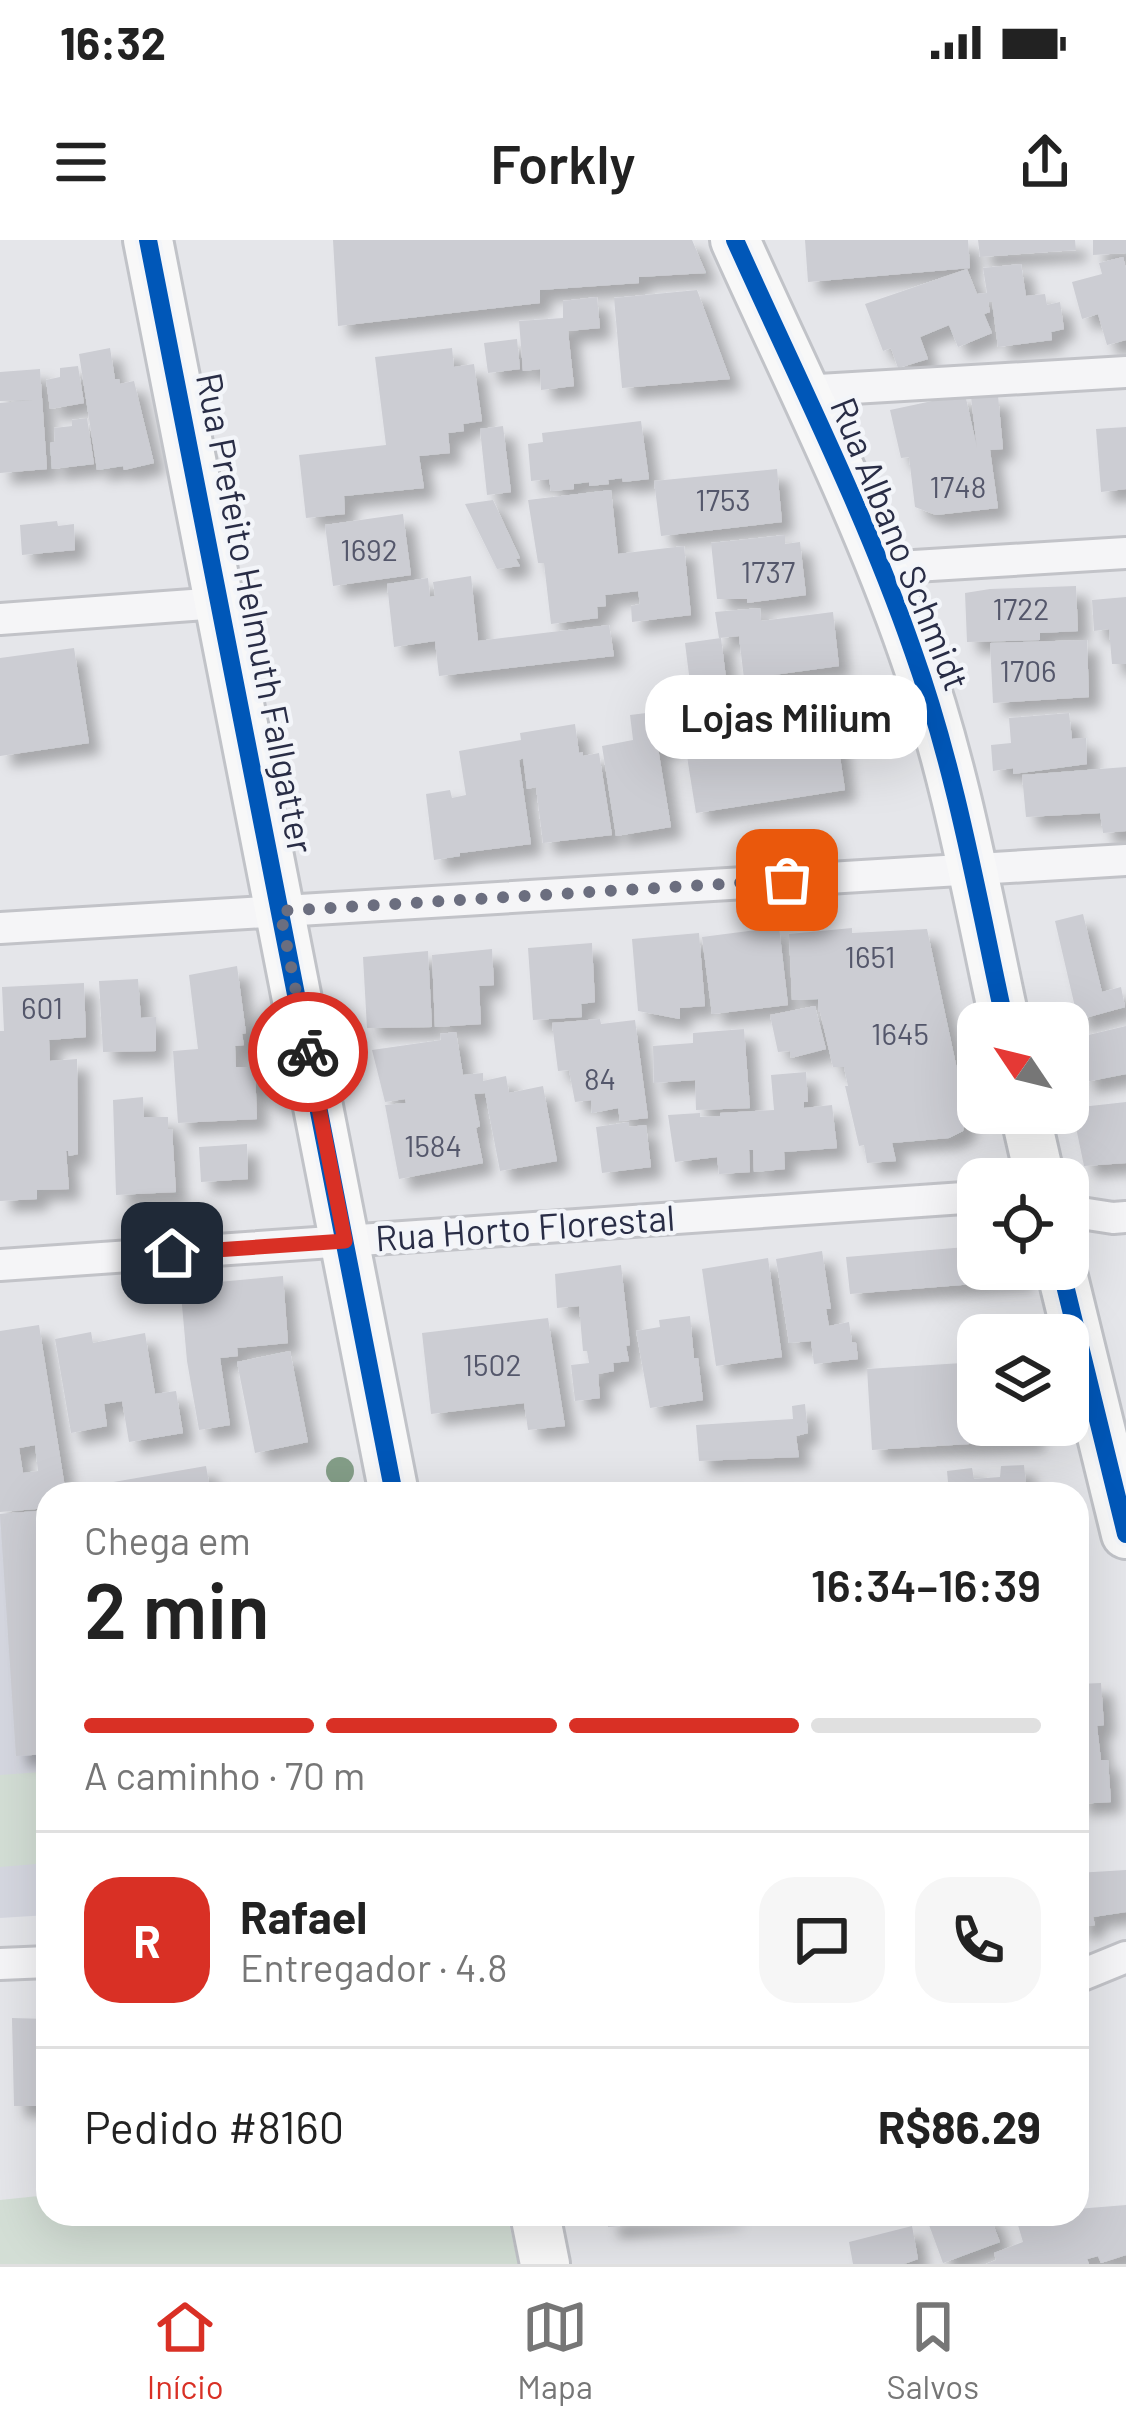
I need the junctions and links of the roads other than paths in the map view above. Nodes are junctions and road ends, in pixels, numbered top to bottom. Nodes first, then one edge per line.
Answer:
1 (148, 240) edge
2 (735, 240) edge
3 (1126, 372) edge
4 (802, 391) junction
5 (1126, 553) edge
6 (883, 568) junction
7 (219, 602) junction
8 (0, 619) edge
9 (1126, 860) edge
10 (972, 869) junction
11 (280, 911) junction
12 (0, 928) edge
13 (1000, 1002) edge
14 (957, 1198) edge
15 (1089, 1214) edge
16 (1126, 1217) edge
17 (345, 1241) junction
18 (0, 1265) edge
19 (1066, 1290) edge
20 (392, 1482) edge
21 (1124, 1515) edge
22 (1126, 1957) edge
23 (36, 1962) edge
24 (0, 1964) edge
25 (1089, 1972) edge
26 (537, 2226) edge
27 (545, 2264) edge

1 - 7 main road, Rua Prefeito Helmuth Fallgatter
2 - 4 main road, Rua Albano Schmidt
3 - 4 street
4 - 6 main road, Rua Albano Schmidt
5 - 6 street
6 - 10 main road, Rua Albano Schmidt
7 - 8 street
7 - 11 main road, Rua Prefeito Helmuth Fallgatter
9 - 10 street
10 - 11 street
10 - 13 main road, Rua Albano Schmidt
11 - 12 street
11 - 17 main road, Rua Prefeito Helmuth Fallgatter
14 - 17 street, Rua Horto Florestal
15 - 16 street
17 - 18 street, Rua Horto Florestal
17 - 20 main road, Rua Prefeito Helmuth Fallgatter
19 - 21 main road
22 - 25 street
23 - 24 street
26 - 27 main road

